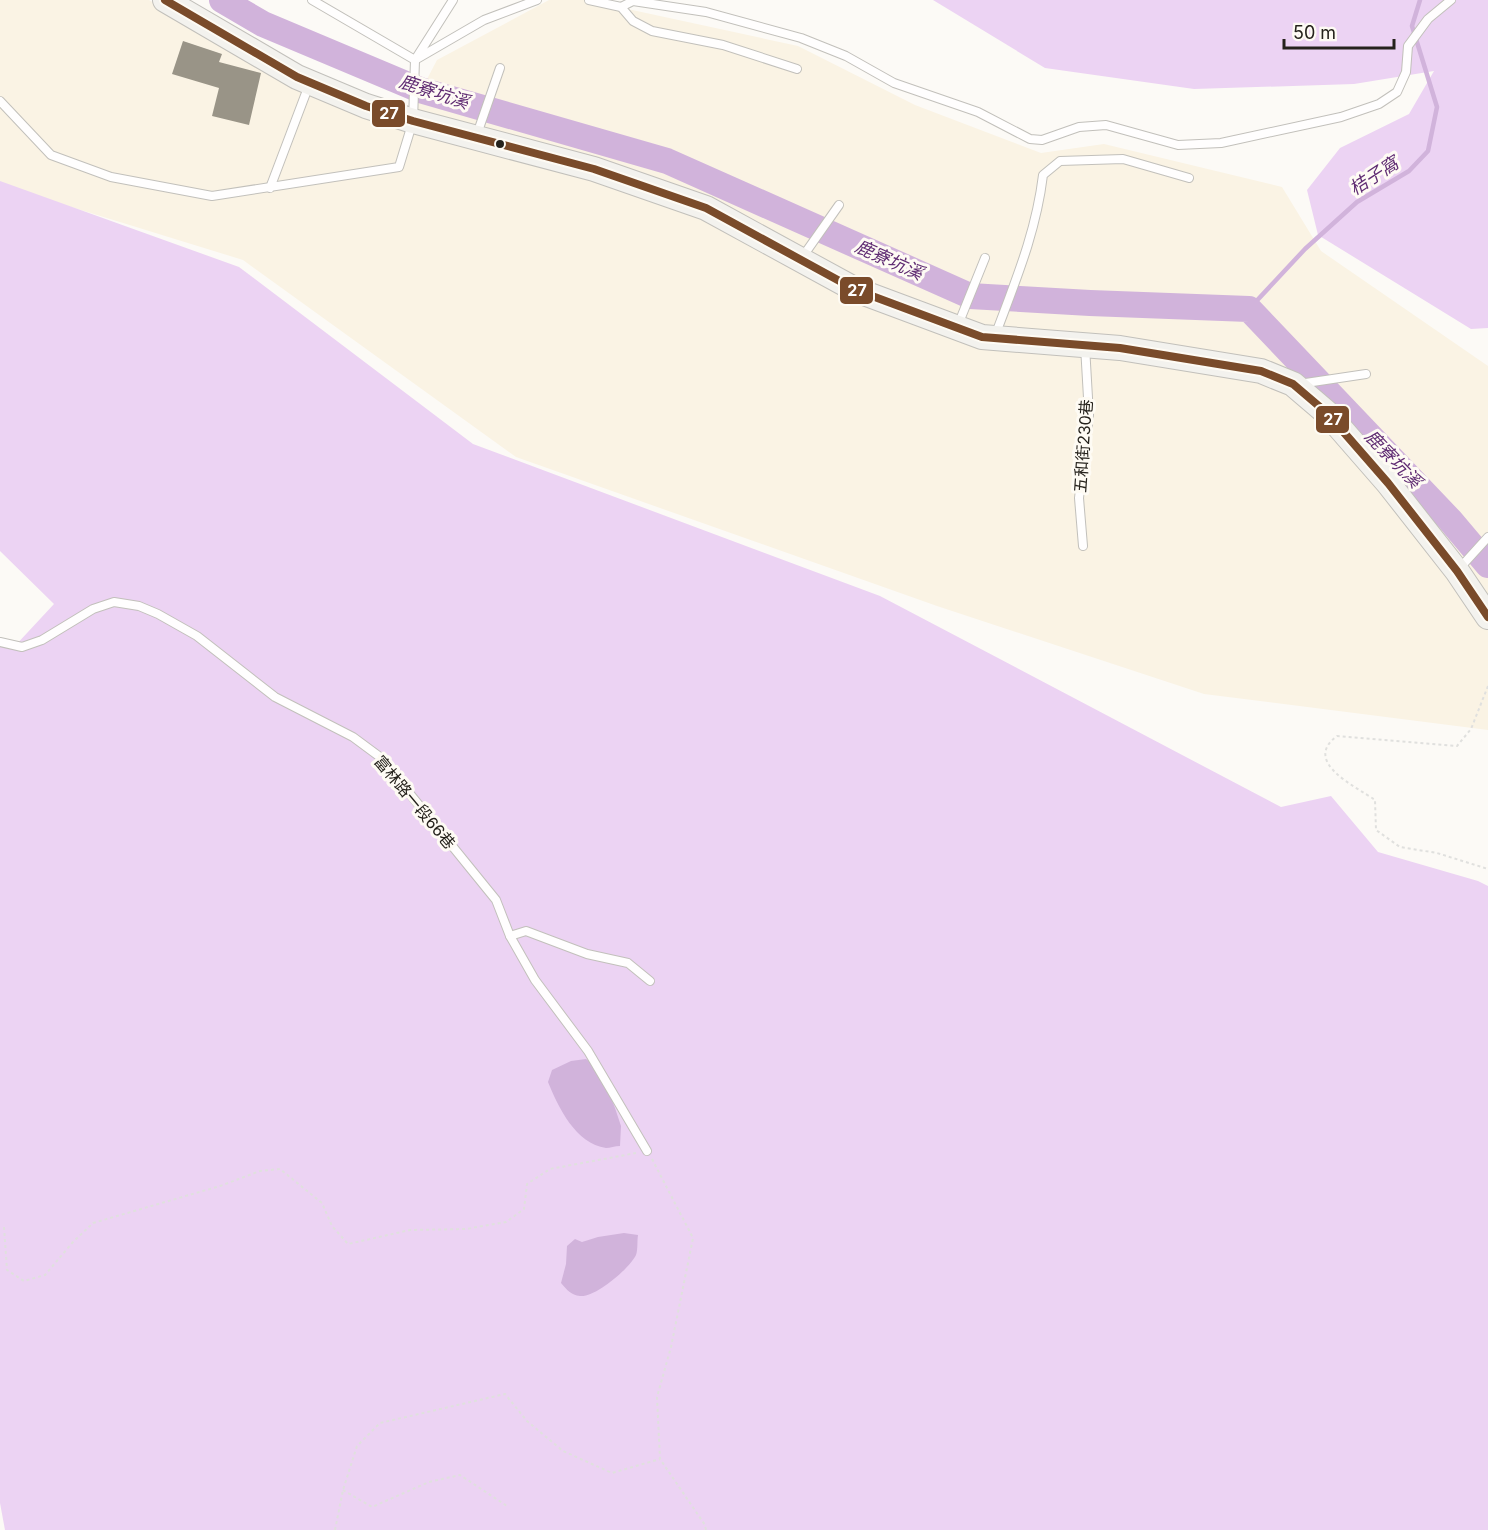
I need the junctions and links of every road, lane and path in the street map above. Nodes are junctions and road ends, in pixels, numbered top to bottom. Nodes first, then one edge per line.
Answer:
1 (165, 0) edge
2 (312, 0) edge
3 (453, 0) edge
4 (537, 0) edge
5 (589, 0) edge
6 (1451, 0) edge
7 (621, 7) junction
8 (415, 60) junction
9 (500, 68) dead end
10 (797, 69) dead end
11 (310, 82) junction
12 (0, 101) edge
13 (413, 121) junction
14 (476, 137) junction
15 (1189, 178) dead end
16 (270, 188) junction
17 (840, 205) dead end
18 (985, 258) dead end
19 (801, 260) junction
20 (957, 328) junction
21 (994, 337) dead end
22 (1085, 345) junction
23 (1365, 374) dead end
24 (1293, 384) junction
25 (1488, 537) edge
26 (1083, 546) dead end
27 (1457, 571) junction
28 (1488, 617) edge
29 (0, 642) edge
30 (1488, 686) edge
31 (1488, 868) edge
32 (510, 936) junction
33 (650, 981) dead end
34 (647, 1151) junction
35 (4, 1227) dead end
36 (660, 1459) junction
37 (343, 1490) junction
38 (507, 1506) dead end
39 (335, 1530) edge
40 (706, 1530) edge

1 - 11 street
2 - 8 lane
3 - 8 lane
4 - 8 lane
5 - 7 lane
6 - 7 lane
7 - 10 lane
8 - 13 lane
9 - 14 lane
11 - 13 street
11 - 16 lane
12 - 16 lane
13 - 14 street
13 - 16 lane
14 - 19 street
15 - 21 lane
17 - 19 lane
18 - 20 lane
19 - 20 street
20 - 22 street
22 - 24 street
22 - 26 lane, 五和街230巷
23 - 24 lane
24 - 27 street
25 - 27 lane
27 - 28 street
29 - 32 lane, 富林路一段66巷
30 - 31 path
32 - 33 lane
32 - 34 lane, 富林路一段66巷
34 - 35 path
34 - 36 path
36 - 37 path
36 - 40 path
37 - 38 path
37 - 39 path

